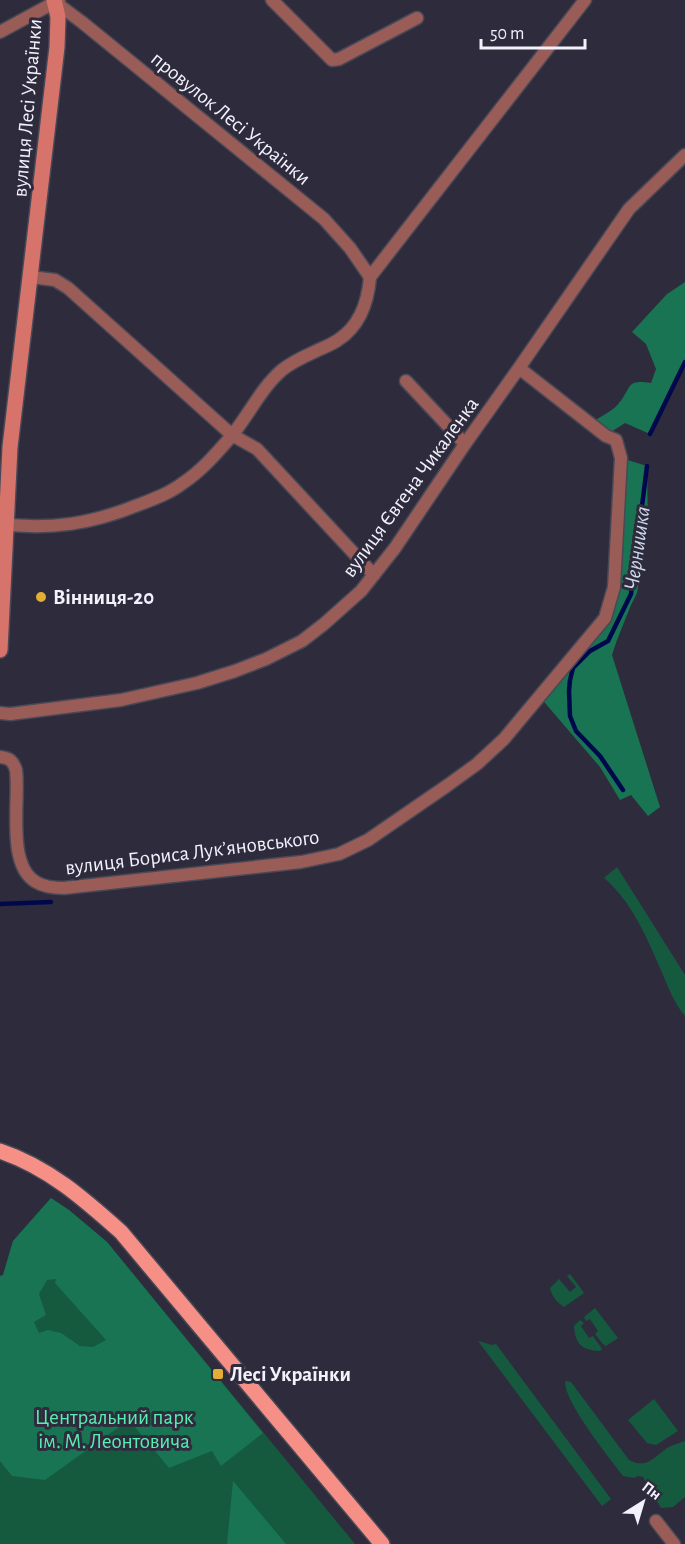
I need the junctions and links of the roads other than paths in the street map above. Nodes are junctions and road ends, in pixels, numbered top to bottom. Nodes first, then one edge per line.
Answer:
1 (272, 0) edge
2 (56, 1) edge
3 (582, 1) edge
4 (417, 18) dead end
5 (0, 32) edge
6 (685, 155) edge
7 (31, 277) junction
8 (370, 277) junction
9 (519, 368) junction
10 (405, 381) dead end
11 (232, 435) junction
12 (465, 444) junction
13 (3, 525) edge
14 (374, 575) junction
15 (0, 650) edge
16 (0, 713) edge
17 (0, 757) edge
18 (0, 1151) edge
19 (656, 1521) dead end
20 (382, 1544) edge
21 (674, 1544) edge

1 - 4 street
2 - 5 street
2 - 7 main road, вулиця Лесі Українки
2 - 8 street, провулок Лесі Українки
3 - 8 street
6 - 9 street, вулиця Євгена Чикаленка
7 - 11 street
7 - 13 main road, вулиця Лесі Українки
8 - 11 street
9 - 12 street, вулиця Євгена Чикаленка
9 - 17 street, вулиця Бориса Лукʼяновського
10 - 12 street
11 - 13 street
11 - 14 street
12 - 14 street, вулиця Євгена Чикаленка
13 - 15 main road, вулиця Лесі Українки
14 - 16 street, вулиця Євгена Чикаленка
18 - 20 main road
19 - 21 street

